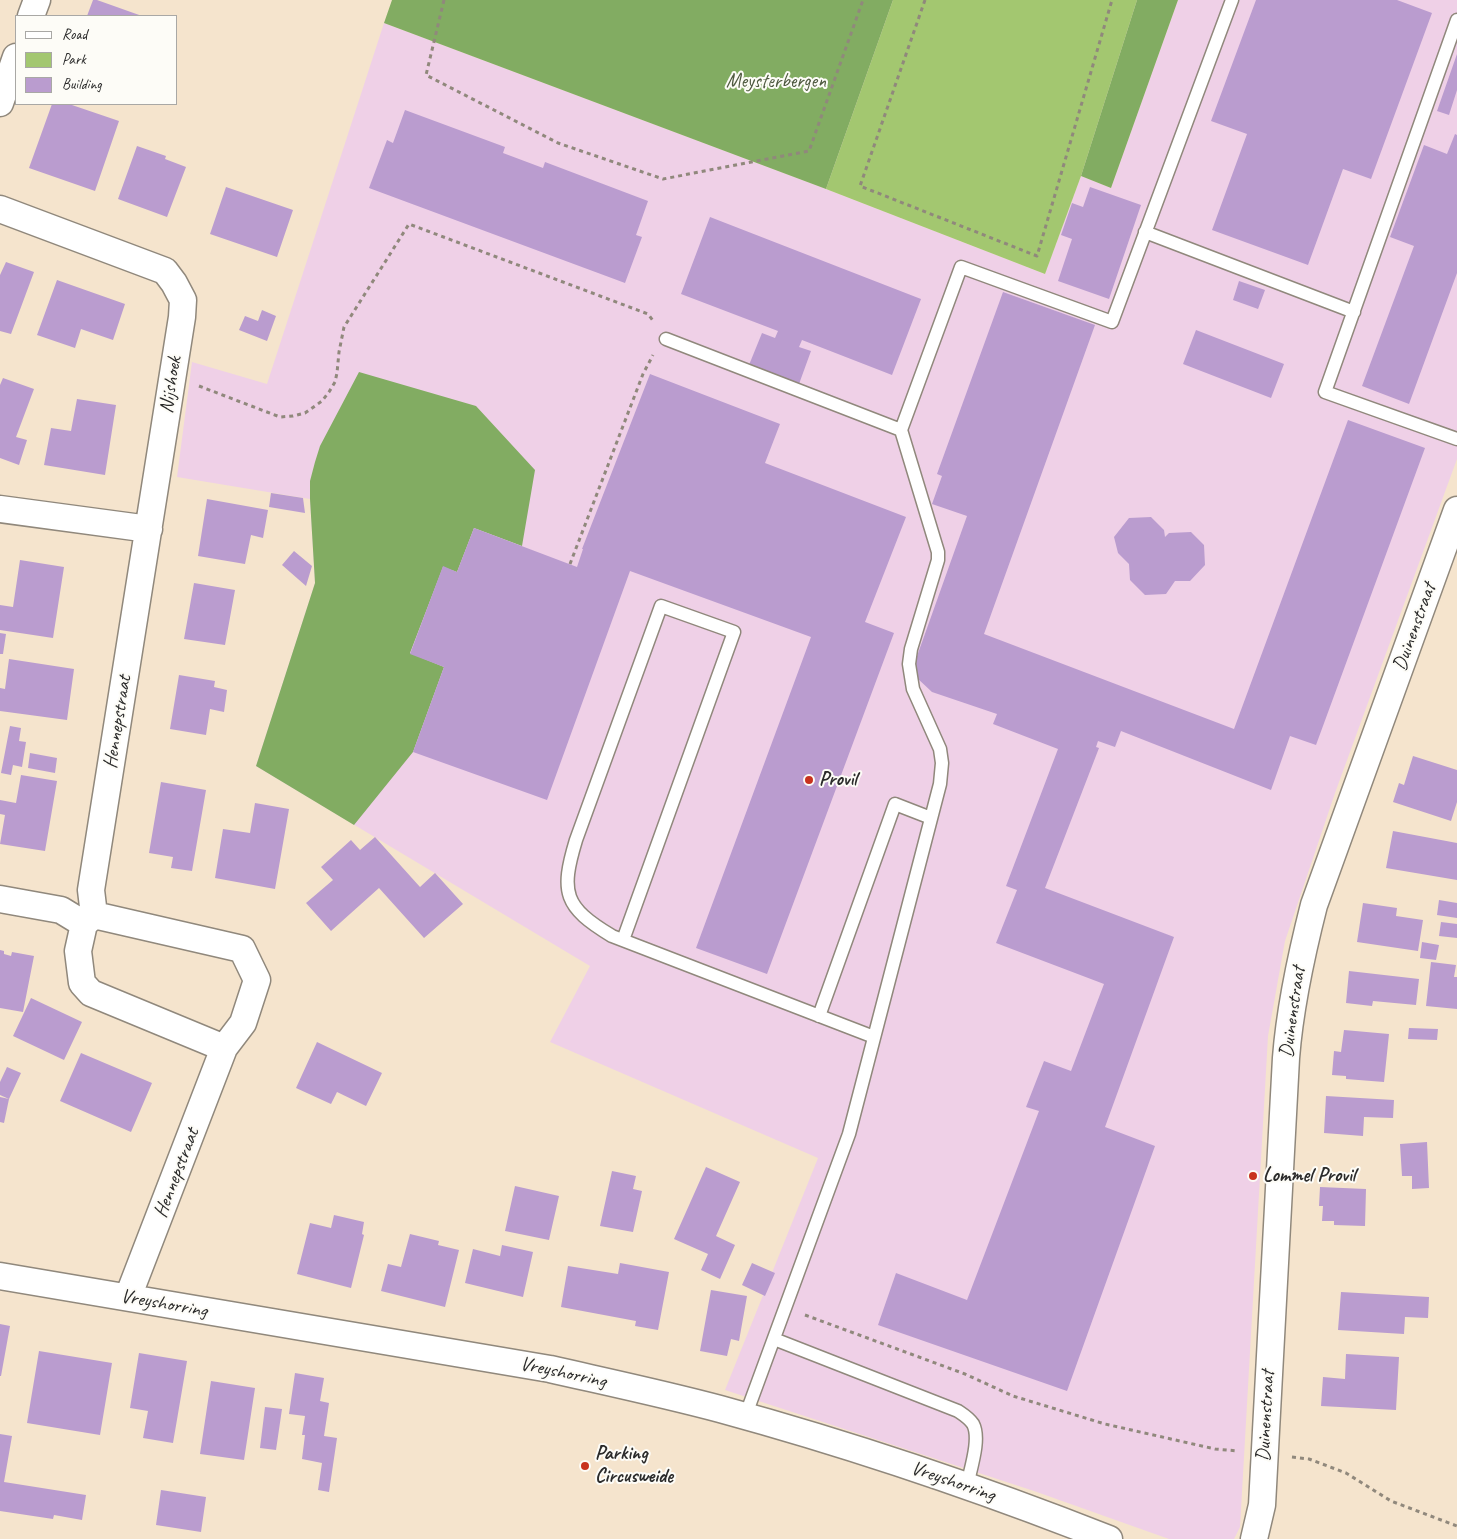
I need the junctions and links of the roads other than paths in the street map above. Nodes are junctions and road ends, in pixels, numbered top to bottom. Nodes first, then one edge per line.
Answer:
1 (37, 0) edge
2 (1232, 0) edge
3 (31, 15) edge
4 (1457, 20) edge
5 (15, 60) edge
6 (0, 102) edge
7 (0, 210) edge
8 (1146, 232) junction
9 (1354, 312) junction
10 (666, 339) road end
11 (901, 430) junction
12 (1457, 439) edge
13 (0, 509) edge
14 (1457, 510) edge
15 (149, 529) junction
16 (932, 818) junction
17 (0, 899) edge
18 (89, 919) junction
19 (623, 940) junction
20 (819, 1016) junction
21 (874, 1037) junction
22 (224, 1048) junction
23 (0, 1276) edge
24 (128, 1298) junction
25 (774, 1339) junction
26 (745, 1417) junction
27 (967, 1486) junction
28 (1108, 1539) edge
29 (1254, 1539) edge

1 - 3 street
2 - 8 lane
4 - 9 lane
5 - 6 street
7 - 15 street, Nijshoek
8 - 9 lane
8 - 11 lane
9 - 12 lane
10 - 11 lane
11 - 16 lane
13 - 15 street
14 - 29 street, Duinenstraat
15 - 18 street, Hennepstraat
16 - 20 lane
16 - 21 lane
17 - 18 street
18 - 22 street, Hennepstraat
18 - 22 street, Hennepstraat
19 - 19 lane
19 - 20 lane
20 - 21 lane
21 - 25 lane
22 - 24 street, Hennepstraat
23 - 24 street, Vreyshorring
24 - 26 street, Vreyshorring
25 - 26 lane
25 - 27 lane
26 - 27 street, Vreyshorring
27 - 28 street, Vreyshorring

